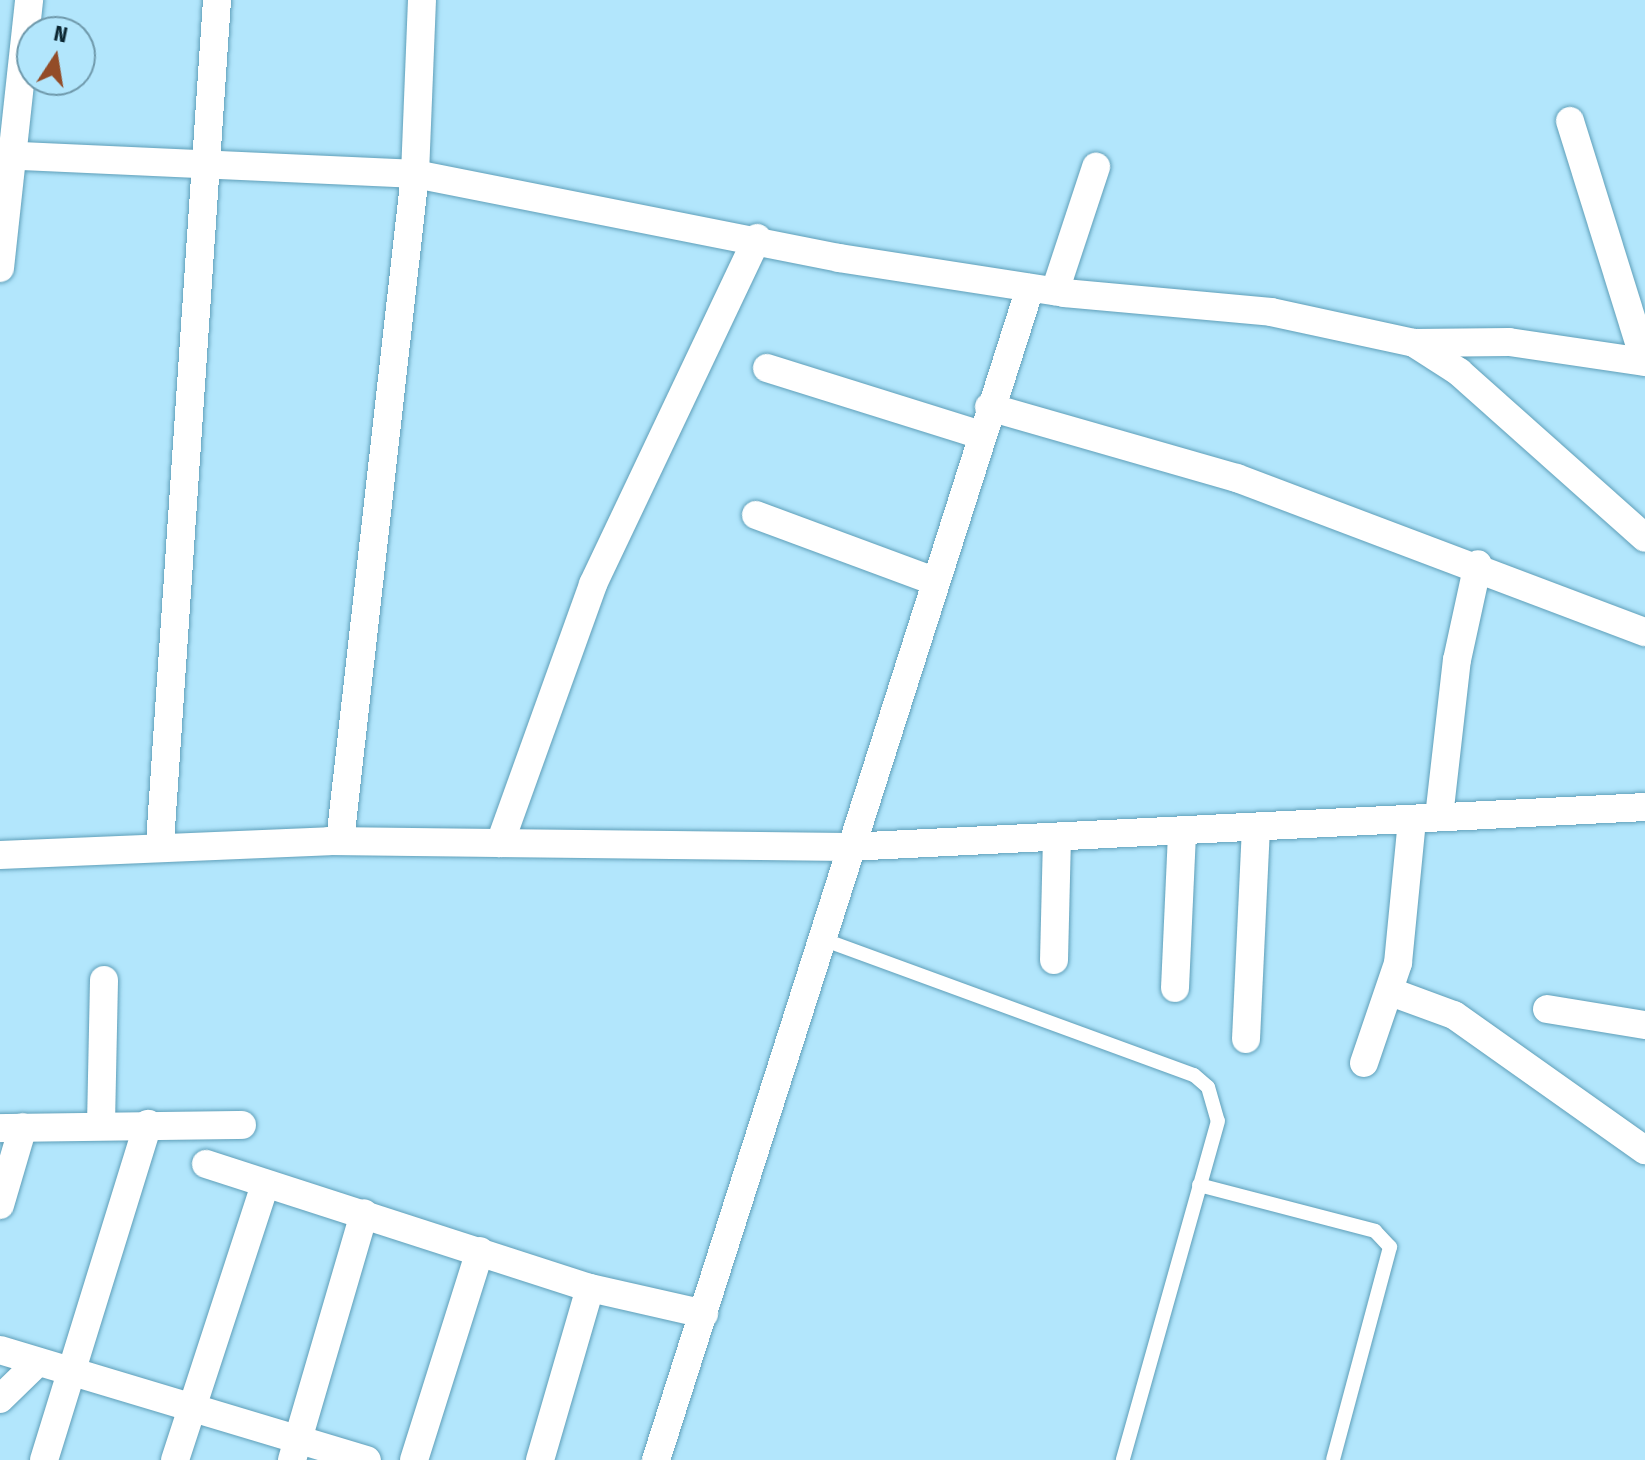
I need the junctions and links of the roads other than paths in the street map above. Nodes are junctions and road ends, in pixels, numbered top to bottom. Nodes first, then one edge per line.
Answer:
1 (29, 0) edge
2 (217, 0) edge
3 (422, 0) edge
4 (1570, 121) dead end
5 (5, 155) edge
6 (205, 164) junction
7 (1096, 167) dead end
8 (415, 174) junction
9 (757, 238) junction
10 (0, 268) edge
11 (1042, 290) junction
12 (1414, 343) junction
13 (1645, 362) edge
14 (767, 368) dead end
15 (989, 407) junction
16 (981, 435) junction
17 (756, 515) dead end
18 (1645, 538) edge
19 (1478, 564) junction
20 (934, 581) junction
21 (1645, 632) edge
22 (1645, 807) edge
23 (1426, 819) junction
24 (1256, 829) junction
25 (1182, 832) junction
26 (1057, 837) junction
27 (340, 841) junction
28 (160, 843) junction
29 (500, 843) junction
30 (848, 847) junction
31 (0, 855) edge
32 (822, 939) junction
33 (1054, 960) dead end
34 (104, 980) dead end
35 (1175, 988) dead end
36 (1391, 992) junction
37 (1547, 1009) dead end
38 (1645, 1025) edge
39 (1246, 1039) dead end
40 (1364, 1063) dead end
41 (101, 1124) junction
42 (148, 1124) junction
43 (242, 1125) dead end
44 (11, 1128) edge
45 (1645, 1150) edge
46 (206, 1164) dead end
47 (265, 1184) junction
48 (1199, 1185) junction
49 (0, 1205) edge
50 (364, 1213) junction
51 (480, 1251) junction
52 (590, 1288) junction
53 (704, 1314) junction
54 (0, 1350) edge
55 (38, 1362) junction
56 (72, 1374) junction
57 (0, 1399) edge
58 (193, 1406) junction
59 (295, 1449) edge
60 (44, 1460) edge
61 (175, 1460) edge
62 (367, 1460) edge
63 (414, 1460) edge
64 (540, 1460) edge
65 (656, 1460) edge
66 (1123, 1460) edge
67 (1333, 1460) edge

1 - 5 street
2 - 6 street
3 - 8 street
4 - 13 street
5 - 6 street
5 - 10 street
6 - 8 street
6 - 28 street
7 - 11 street
8 - 9 street
8 - 27 street
9 - 11 street
9 - 29 street
11 - 12 street
11 - 15 street
12 - 13 street
12 - 18 street
14 - 16 street
15 - 16 street
15 - 19 street
16 - 20 street
17 - 20 street
19 - 21 street
19 - 23 street
20 - 30 street
22 - 23 street
23 - 24 street
23 - 36 street
24 - 25 street
24 - 39 street
25 - 26 street
25 - 35 street
26 - 30 street
26 - 33 street
27 - 28 street
27 - 29 street
28 - 31 street
29 - 30 street
30 - 32 street
32 - 48 lane
32 - 53 street
34 - 41 street
36 - 40 street
36 - 45 street
37 - 38 street
41 - 42 street
41 - 44 street
42 - 43 street
42 - 56 street
44 - 49 street
46 - 47 street
47 - 50 street
47 - 58 street
48 - 66 lane
48 - 67 lane
50 - 51 street
50 - 59 street
51 - 52 street
51 - 63 street
52 - 53 street
52 - 64 street
53 - 65 street
54 - 55 street
55 - 56 street
55 - 57 street
56 - 58 street
56 - 60 street
58 - 59 street
58 - 61 street
59 - 62 street

